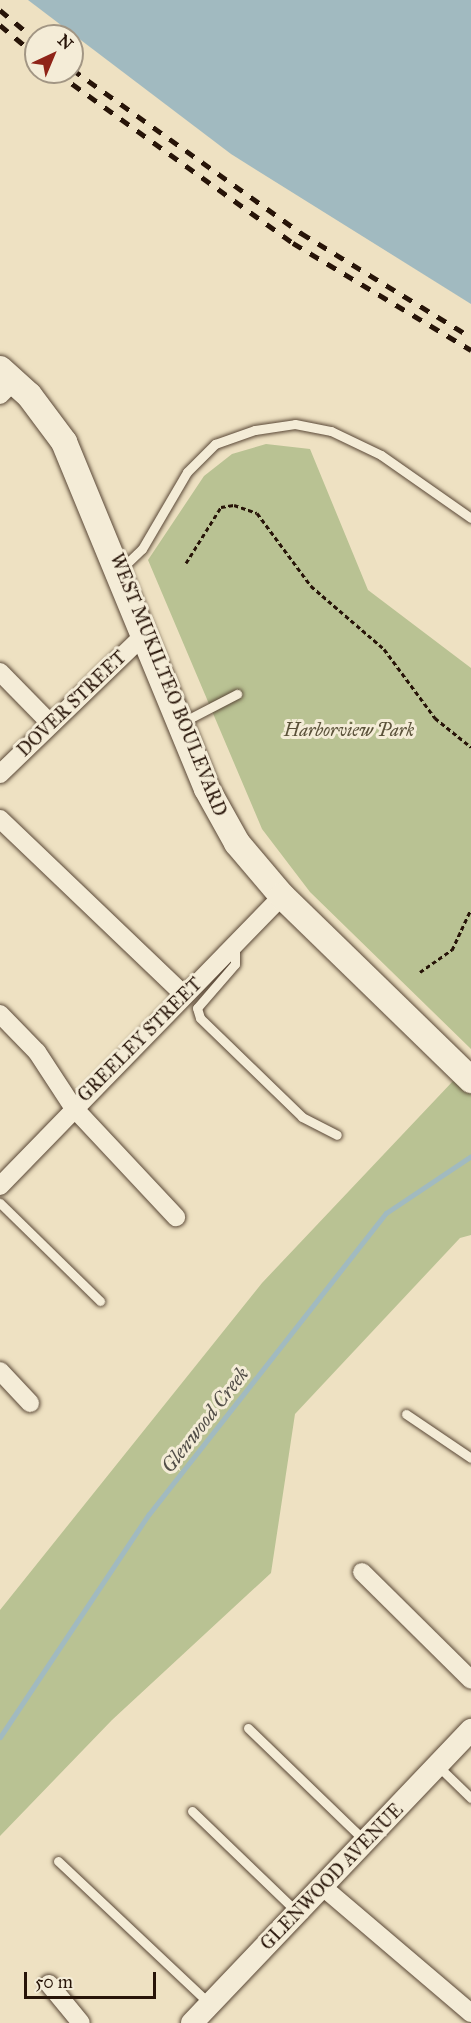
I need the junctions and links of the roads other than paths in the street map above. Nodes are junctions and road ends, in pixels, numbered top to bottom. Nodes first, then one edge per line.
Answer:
1 (5, 382) edge
2 (471, 518) edge
3 (120, 570) junction
4 (145, 634) junction
5 (0, 672) edge
6 (237, 694) dead end
7 (50, 723) junction
8 (181, 723) junction
9 (0, 774) edge
10 (0, 819) edge
11 (282, 896) junction
12 (235, 943) junction
13 (184, 995) junction
14 (0, 1014) edge
15 (471, 1080) edge
16 (73, 1107) junction
17 (338, 1135) dead end
18 (0, 1186) edge
19 (0, 1203) edge
20 (176, 1217) dead end
21 (100, 1301) dead end
22 (0, 1371) edge
23 (30, 1403) dead end
24 (406, 1414) dead end
25 (471, 1458) edge
26 (362, 1572) dead end
27 (471, 1680) edge
28 (248, 1728) dead end
29 (471, 1730) edge
30 (438, 1766) junction
31 (471, 1798) edge
32 (192, 1811) dead end
33 (367, 1842) junction
34 (58, 1861) dead end
35 (324, 1888) junction
36 (299, 1913) junction
37 (49, 1984) dead end
38 (210, 2004) junction
39 (471, 2013) edge
40 (81, 2023) edge
41 (192, 2023) edge

1 - 3 main road, WEST MUKILTEO BOULEVARD
2 - 3 lane
3 - 4 main road, WEST MUKILTEO BOULEVARD
4 - 7 street, DOVER STREET
4 - 8 main road, WEST MUKILTEO BOULEVARD
5 - 7 street
6 - 8 lane
7 - 9 street, DOVER STREET
8 - 11 main road, WEST MUKILTEO BOULEVARD
10 - 13 street
11 - 12 street, GREELEY STREET
11 - 15 main road, WEST MUKILTEO BOULEVARD
12 - 13 street, GREELEY STREET
12 - 17 lane
13 - 16 street, GREELEY STREET
14 - 16 street
16 - 18 street, GREELEY STREET
16 - 20 street
19 - 21 lane
22 - 23 street
24 - 25 lane
26 - 27 street
28 - 33 lane
29 - 30 street, GLENWOOD AVENUE
30 - 31 lane
30 - 33 street, GLENWOOD AVENUE
32 - 36 lane
33 - 35 street, GLENWOOD AVENUE
34 - 38 lane
35 - 36 street, GLENWOOD AVENUE
35 - 39 street
36 - 38 street, GLENWOOD AVENUE
37 - 40 street
38 - 41 street, GLENWOOD AVENUE

